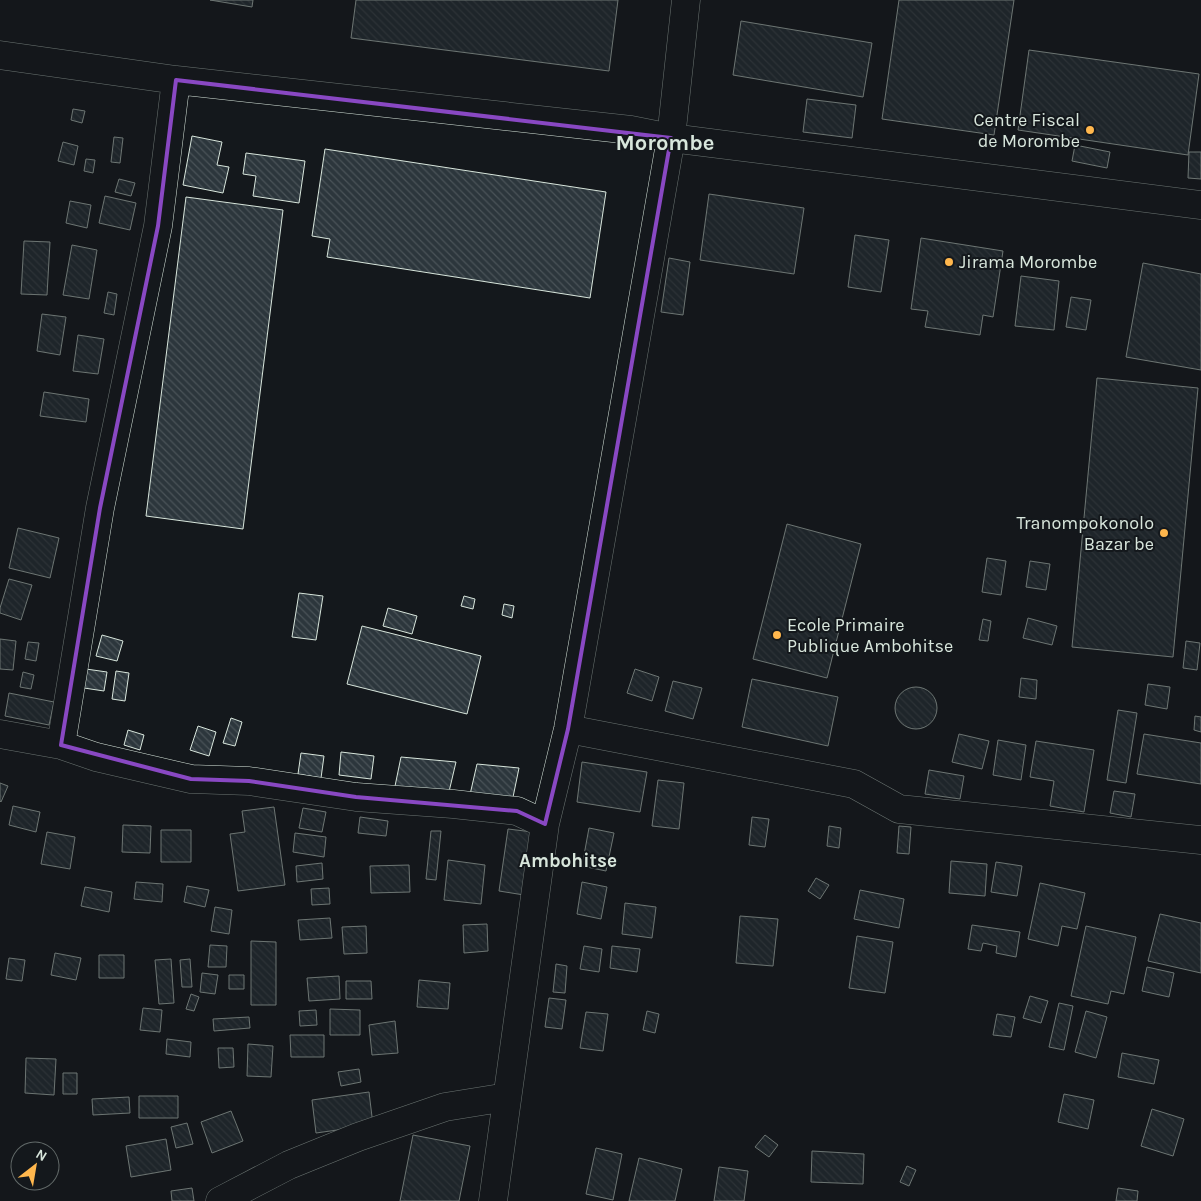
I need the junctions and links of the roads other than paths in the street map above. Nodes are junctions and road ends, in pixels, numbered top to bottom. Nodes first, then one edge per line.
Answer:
1 (686, 0) edge
2 (0, 55) edge
3 (176, 80) junction
4 (671, 138) junction
5 (1201, 205) edge
6 (568, 729) junction
7 (0, 734) edge
8 (61, 745) junction
9 (545, 824) junction
10 (1201, 840) edge
11 (507, 1097) junction
12 (220, 1201) edge
13 (493, 1201) edge

1 - 4 street
2 - 3 street
3 - 4 street
3 - 8 street
4 - 5 street
4 - 6 street
6 - 9 street
6 - 10 street
7 - 8 street
8 - 9 street
9 - 11 street
11 - 12 street
11 - 13 street

